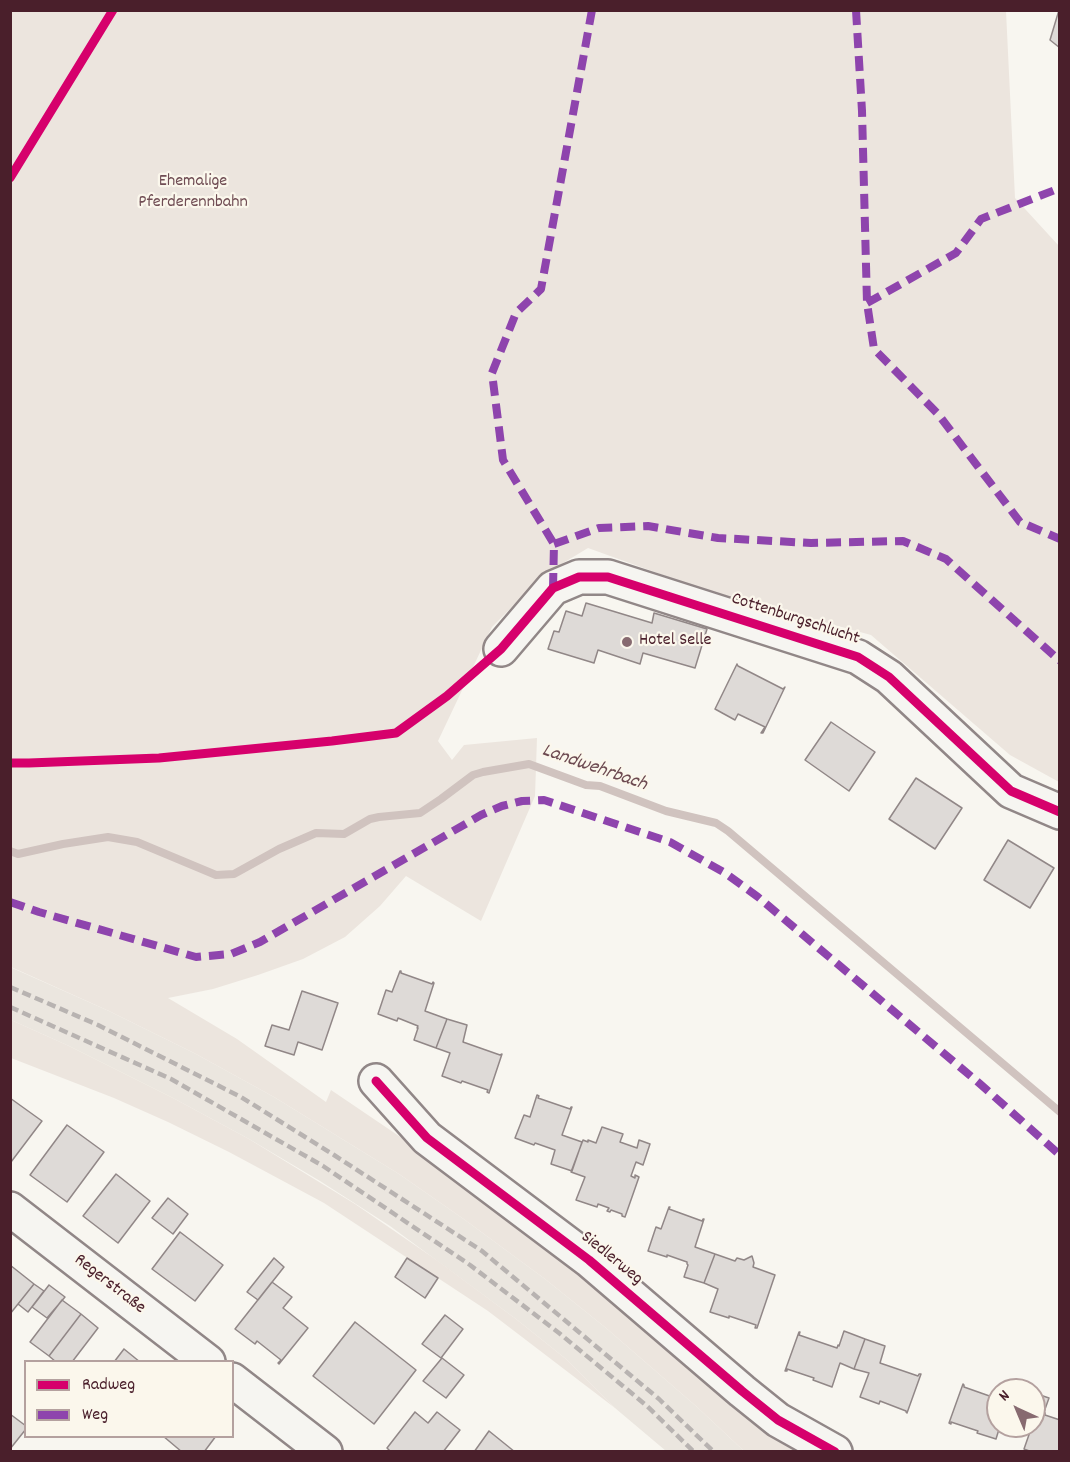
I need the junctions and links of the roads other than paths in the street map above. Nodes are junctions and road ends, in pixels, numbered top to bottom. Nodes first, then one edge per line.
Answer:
1 (501, 649) dead end
2 (1059, 812) edge
3 (376, 1081) dead end
4 (10, 1209) edge
5 (205, 1360) edge
6 (234, 1382) edge
7 (325, 1452) edge
8 (835, 1452) edge

1 - 2 street, Cottenburgschlucht
3 - 8 street, Siedlerweg
4 - 5 street, Regerstraße
6 - 7 street

